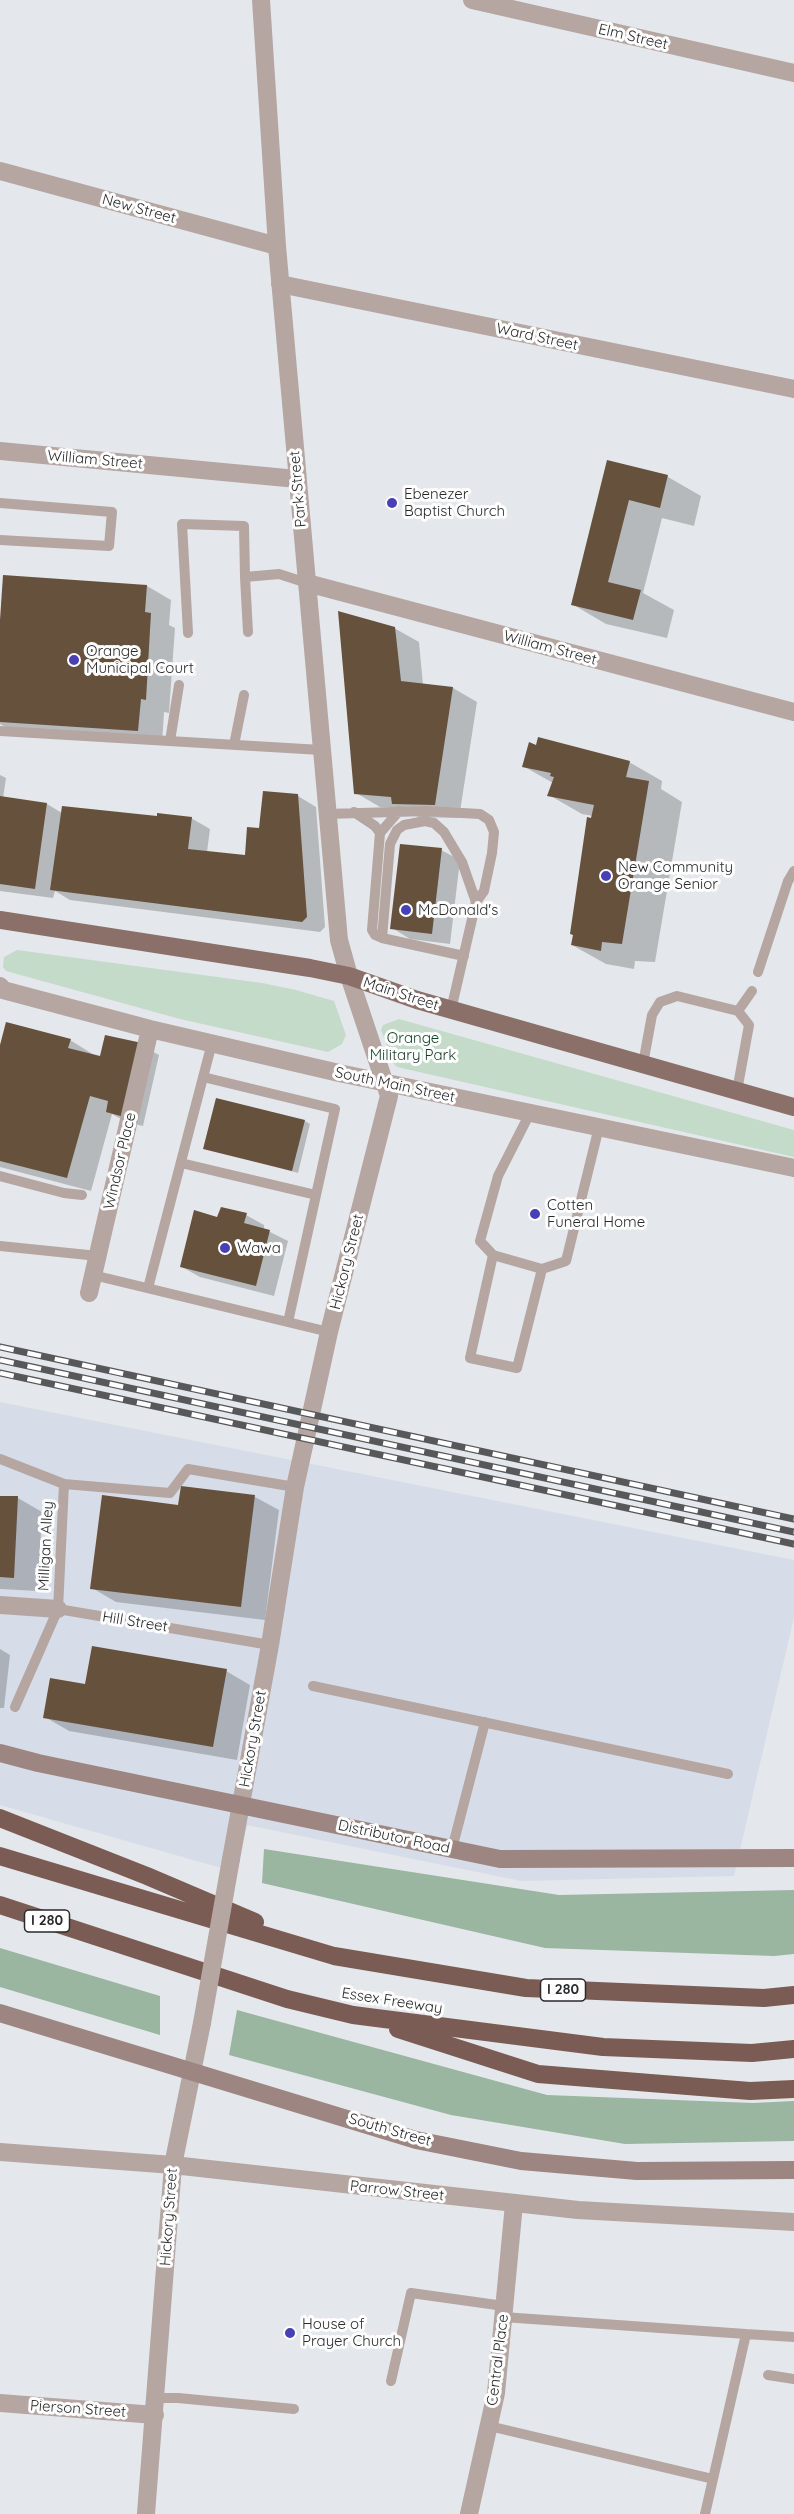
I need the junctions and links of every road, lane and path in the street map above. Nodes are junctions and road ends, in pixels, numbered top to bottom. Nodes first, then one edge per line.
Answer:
1 (261, 0) edge
2 (472, 0) edge
3 (794, 73) edge
4 (0, 171) edge
5 (277, 246) junction
6 (280, 284) junction
7 (794, 389) edge
8 (0, 451) edge
9 (297, 479) junction
10 (0, 503) edge
11 (0, 540) edge
12 (245, 577) junction
13 (306, 583) junction
14 (248, 632) dead end
15 (188, 633) dead end
16 (179, 685) dead end
17 (243, 695) dead end
18 (794, 711) edge
19 (0, 731) edge
20 (170, 741) junction
21 (234, 745) junction
22 (321, 750) junction
23 (354, 812) junction
24 (399, 812) junction
25 (327, 814) junction
26 (380, 833) junction
27 (794, 871) edge
28 (476, 902) junction
29 (0, 920) edge
30 (382, 939) junction
31 (464, 956) junction
32 (758, 972) dead end
33 (349, 976) junction
34 (0, 986) edge
35 (752, 991) dead end
36 (451, 1010) junction
37 (738, 1011) junction
38 (150, 1029) junction
39 (212, 1043) junction
40 (644, 1064) junction
41 (203, 1077) junction
42 (385, 1082) junction
43 (737, 1091) junction
44 (794, 1107) edge
45 (530, 1113) junction
46 (598, 1127) junction
47 (181, 1163) junction
48 (794, 1168) edge
49 (0, 1176) edge
50 (82, 1195) dead end
51 (316, 1195) junction
52 (0, 1245) edge
53 (493, 1255) junction
54 (98, 1256) junction
55 (542, 1269) junction
56 (91, 1284) joint
57 (148, 1288) junction
58 (288, 1322) junction
59 (329, 1332) junction
60 (0, 1459) edge
61 (64, 1484) junction
62 (295, 1487) junction
63 (0, 1605) edge
64 (58, 1609) junction
65 (270, 1645) junction
66 (313, 1686) dead end
67 (15, 1707) dead end
68 (485, 1722) junction
69 (0, 1753) edge
70 (728, 1774) dead end
71 (241, 1806) junction
72 (0, 1818) edge
73 (452, 1849) junction
74 (0, 1856) edge
75 (794, 1858) edge
76 (0, 1905) edge
77 (334, 1956) junction
78 (794, 1995) edge
79 (0, 2013) edge
80 (353, 2015) junction
81 (794, 2049) edge
82 (194, 2070) junction
83 (794, 2089) edge
84 (0, 2152) edge
85 (173, 2165) junction
86 (794, 2170) edge
87 (514, 2204) junction
88 (794, 2222) edge
89 (504, 2311) junction
90 (746, 2334) junction
91 (794, 2337) edge
92 (768, 2375) dead end
93 (794, 2379) edge
94 (391, 2381) dead end
95 (0, 2403) edge
96 (156, 2406) junction
97 (294, 2409) dead end
98 (489, 2426) junction
99 (713, 2479) junction
100 (147, 2514) edge
101 (469, 2514) edge
102 (705, 2514) edge

1 - 5 street, Park Street
2 - 3 street, Elm Street
4 - 5 street, New Street
5 - 6 street, Park Street
6 - 7 street, Ward Street
6 - 9 street, Park Street
8 - 9 street, William Street
9 - 13 street, Park Street
10 - 11 lane
12 - 13 lane
12 - 14 lane
12 - 15 lane
13 - 18 street, William Street
13 - 22 street, Park Street
16 - 20 lane
17 - 21 lane
19 - 20 lane
20 - 21 lane
21 - 22 lane
22 - 25 street, Park Street
23 - 24 lane
23 - 25 lane
23 - 26 lane
24 - 26 lane
24 - 28 lane
25 - 33 street, Park Street
26 - 30 lane
27 - 32 lane
28 - 30 lane
28 - 31 lane
29 - 33 main road, Main Street
30 - 31 lane
31 - 36 lane
33 - 36 main road, Main Street
33 - 42 street, Hickory Street
34 - 38 street, South Main Street
35 - 37 lane
36 - 40 main road, Main Street
37 - 40 lane
37 - 43 lane
38 - 39 street, South Main Street
38 - 54 street, Windsor Place
39 - 41 lane
39 - 42 street, South Main Street
40 - 43 main road, Main Street
41 - 47 lane
41 - 51 lane
42 - 45 street, South Main Street
42 - 59 street, Hickory Street
43 - 44 main road, Main Street
45 - 46 street, South Main Street
45 - 53 lane
46 - 48 street, South Main Street
46 - 55 lane
47 - 51 lane
47 - 57 lane
49 - 50 lane
51 - 58 lane
52 - 54 lane
53 - 55 lane
53 - 55 lane
54 - 56 street, Windsor Place
56 - 57 lane
57 - 58 lane
58 - 59 lane
59 - 62 street, Hickory Street
60 - 61 lane
61 - 62 lane
61 - 64 lane, Milligan Alley
62 - 65 street, Hickory Street
63 - 64 street, Hill Street
64 - 65 lane, Hill Street
64 - 67 lane
65 - 71 street, Hickory Street
66 - 68 lane
68 - 70 lane
68 - 73 lane
69 - 71 main road, Distributor Road
71 - 73 main road, Distributor Road
71 - 82 street, Hickory Street, bridge
72 - 77 highway
73 - 75 main road, Distributor Road
74 - 77 highway, I 280
76 - 80 highway, Essex Freeway / I 280
77 - 78 highway, I 280
79 - 82 main road, South Street
80 - 81 highway, Essex Freeway / I 280
80 - 83 highway
82 - 85 street, Hickory Street
82 - 86 main road, South Street
84 - 85 street, Parrow Street
85 - 87 street, Parrow Street
85 - 96 street, Hickory Street
87 - 88 street, Parrow Street
87 - 89 street, Central Place
89 - 90 lane
89 - 94 lane
89 - 98 street, Central Place
90 - 91 lane
90 - 99 lane
92 - 93 lane
95 - 96 street, Pierson Street
96 - 97 lane
96 - 100 street, Hickory Street
98 - 99 lane
98 - 101 street, Central Place
99 - 102 lane

